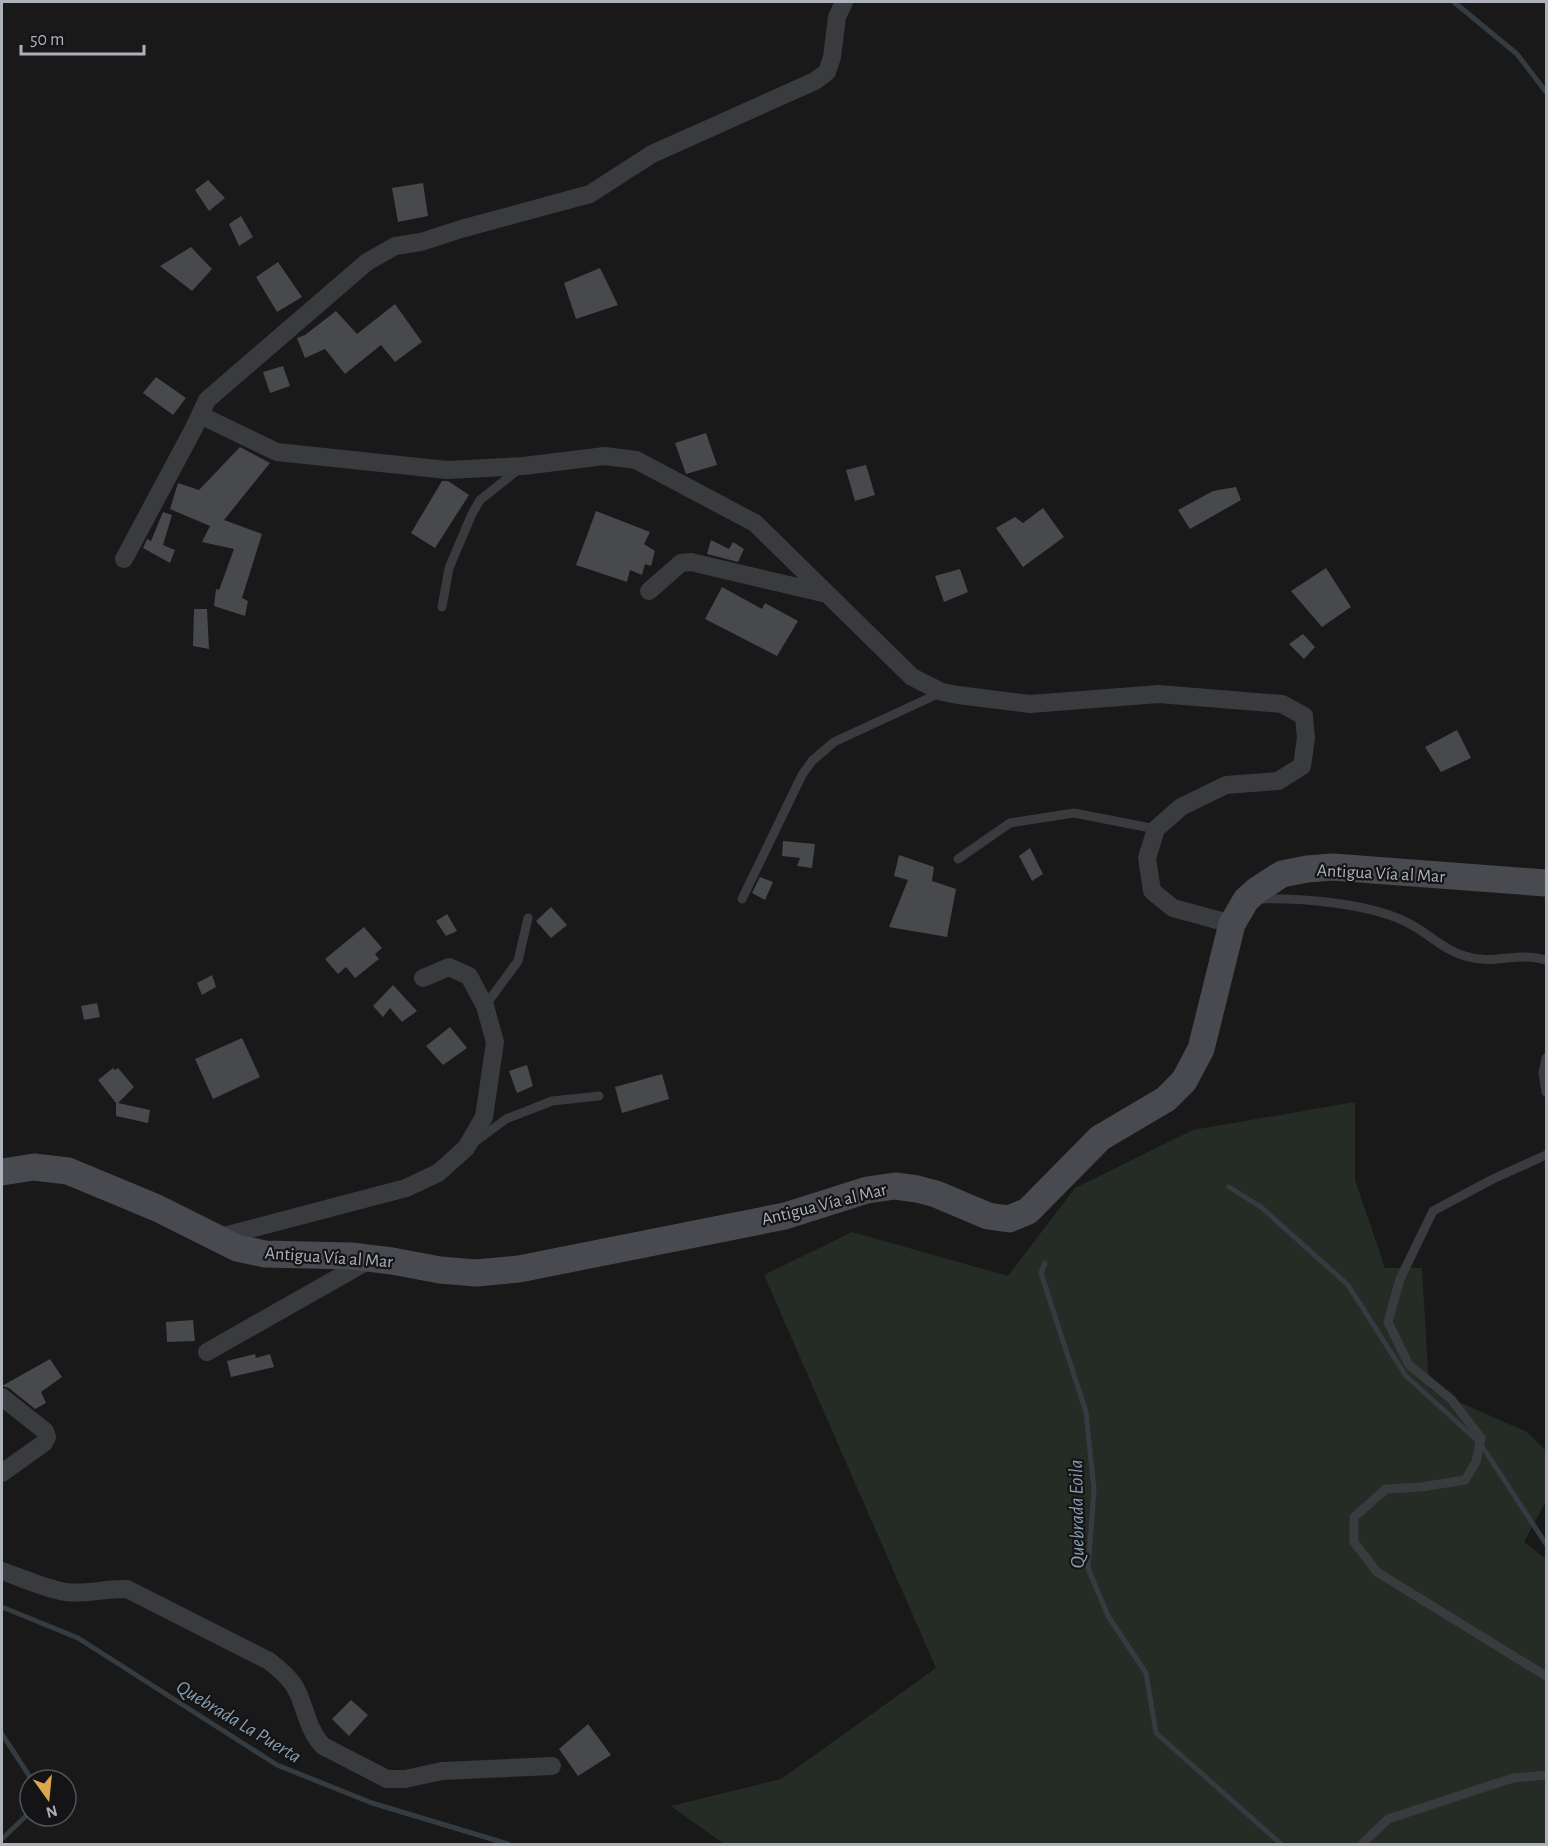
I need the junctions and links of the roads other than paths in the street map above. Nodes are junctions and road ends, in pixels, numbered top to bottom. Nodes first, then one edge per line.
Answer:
1 (844, 2) edge
2 (200, 415) junction
3 (524, 466) junction
4 (124, 559) dead end
5 (649, 591) dead end
6 (829, 595) junction
7 (442, 607) dead end
8 (942, 692) junction
9 (1156, 829) junction
10 (958, 858) dead end
11 (1546, 883) edge
12 (742, 899) dead end
13 (1246, 900) junction
14 (528, 918) dead end
15 (1232, 924) junction
16 (1546, 960) edge
17 (423, 978) dead end
18 (485, 1006) junction
19 (1546, 1059) edge
20 (1546, 1092) edge
21 (599, 1096) dead end
22 (466, 1148) junction
23 (1546, 1155) edge
24 (2, 1172) edge
25 (216, 1238) junction
26 (371, 1259) junction
27 (207, 1352) dead end
28 (2, 1397) edge
29 (2, 1473) edge
30 (2, 1571) edge
31 (1546, 1676) edge
32 (552, 1766) dead end
33 (1546, 1775) edge
34 (1362, 1845) edge

1 - 2 street
2 - 3 street
2 - 4 street
3 - 6 street
3 - 7 lane
5 - 6 street
6 - 8 street
8 - 9 street
8 - 12 lane
9 - 10 lane
9 - 15 street
11 - 13 main road, Antigua Vía al Mar
13 - 15 main road, Antigua Vía al Mar
13 - 16 lane
14 - 18 lane
15 - 26 main road, Antigua Vía al Mar
17 - 18 street
18 - 22 street
19 - 20 lane
21 - 22 lane
22 - 25 street
23 - 31 lane
24 - 25 main road, Antigua Vía al Mar
25 - 26 main road, Antigua Vía al Mar
26 - 27 street
28 - 29 street
30 - 32 street
33 - 34 lane

